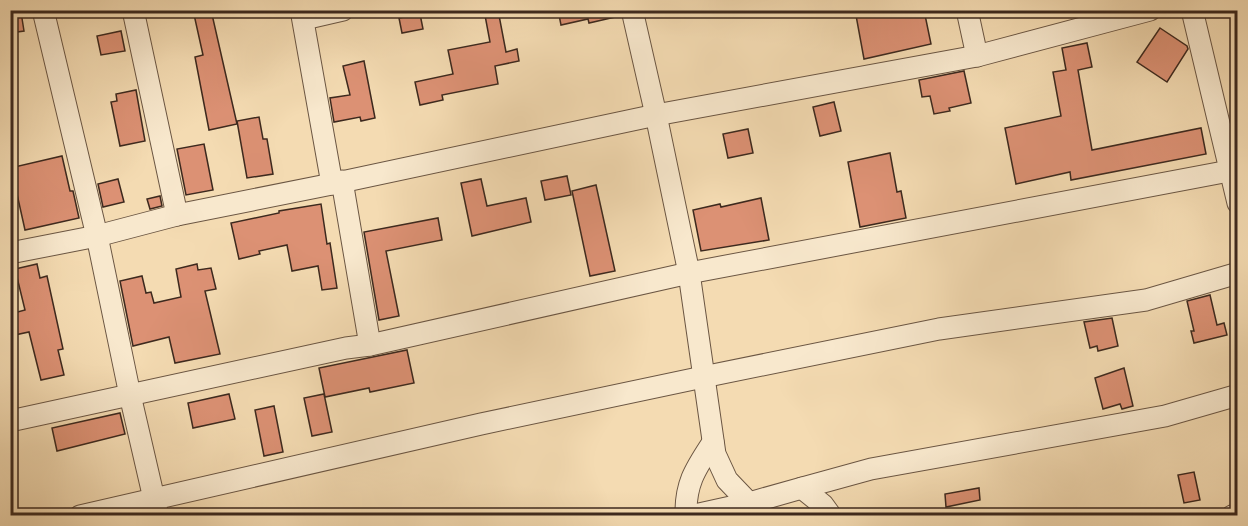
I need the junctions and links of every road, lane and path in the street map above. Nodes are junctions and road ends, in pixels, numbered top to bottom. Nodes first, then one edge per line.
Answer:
1 (43, 10) edge
2 (133, 10) edge
3 (343, 10) edge
4 (632, 10) edge
5 (967, 10) edge
6 (1150, 10) edge
7 (1192, 10) edge
8 (302, 15) edge
9 (977, 56) junction
10 (656, 115) junction
11 (1229, 171) junction
12 (337, 183) junction
13 (1238, 203) edge
14 (177, 215) junction
15 (97, 236) junction
16 (10, 253) edge
17 (689, 273) junction
18 (1238, 273) edge
19 (370, 345) junction
20 (704, 377) junction
21 (130, 395) junction
22 (1238, 395) edge
23 (10, 421) edge
24 (713, 442) junction
25 (802, 488) junction
26 (157, 507) edge
27 (750, 509) edge
28 (81, 516) edge
29 (688, 516) edge
30 (831, 516) edge

1 - 15 street
2 - 14 street
3 - 8 street
4 - 10 street
5 - 9 street
6 - 9 street
7 - 11 street
8 - 12 street
9 - 10 street
10 - 12 street
10 - 17 street
11 - 13 street
11 - 17 street
12 - 14 street
12 - 19 street
14 - 15 street
15 - 16 street
15 - 21 street
17 - 19 street
17 - 20 street
18 - 20 street
19 - 21 street
20 - 24 street
20 - 26 street
21 - 23 street
21 - 26 street
22 - 25 street
24 - 27 street
24 - 29 street
25 - 27 street
25 - 30 street
26 - 28 street
27 - 29 street

